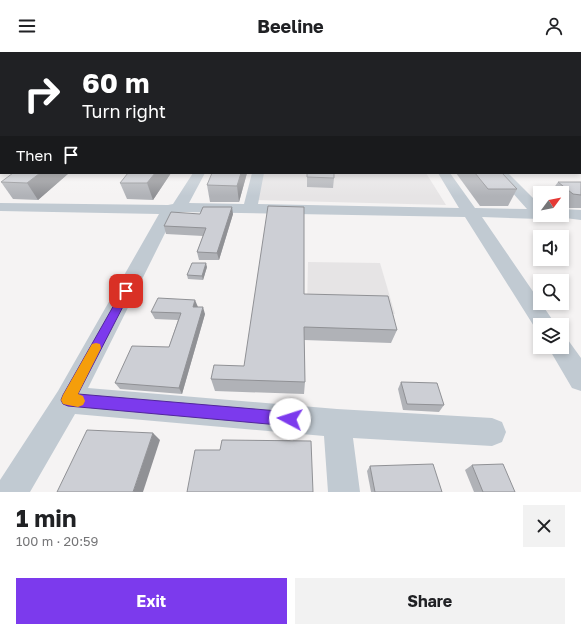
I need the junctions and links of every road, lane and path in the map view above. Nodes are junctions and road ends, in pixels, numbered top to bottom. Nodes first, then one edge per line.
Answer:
1 (198, 174) edge
2 (258, 174) edge
3 (445, 174) edge
4 (502, 174) edge
5 (2, 201) edge
6 (533, 207) edge
7 (174, 208) junction
8 (250, 208) junction
9 (470, 212) junction
10 (533, 214) edge
11 (569, 214) edge
12 (581, 215) edge
13 (540, 318) edge
14 (565, 354) edge
15 (581, 379) edge
16 (68, 400) junction
17 (337, 423) junction
18 (492, 432) dead end
19 (12, 492) edge
20 (344, 492) edge

1 - 7 street
2 - 8 street
3 - 9 street
4 - 6 street
5 - 7 street
7 - 8 street
7 - 16 street
8 - 9 street
9 - 10 street
9 - 13 street
11 - 12 street
14 - 15 street
16 - 17 street
16 - 19 street
17 - 18 street
17 - 20 street

